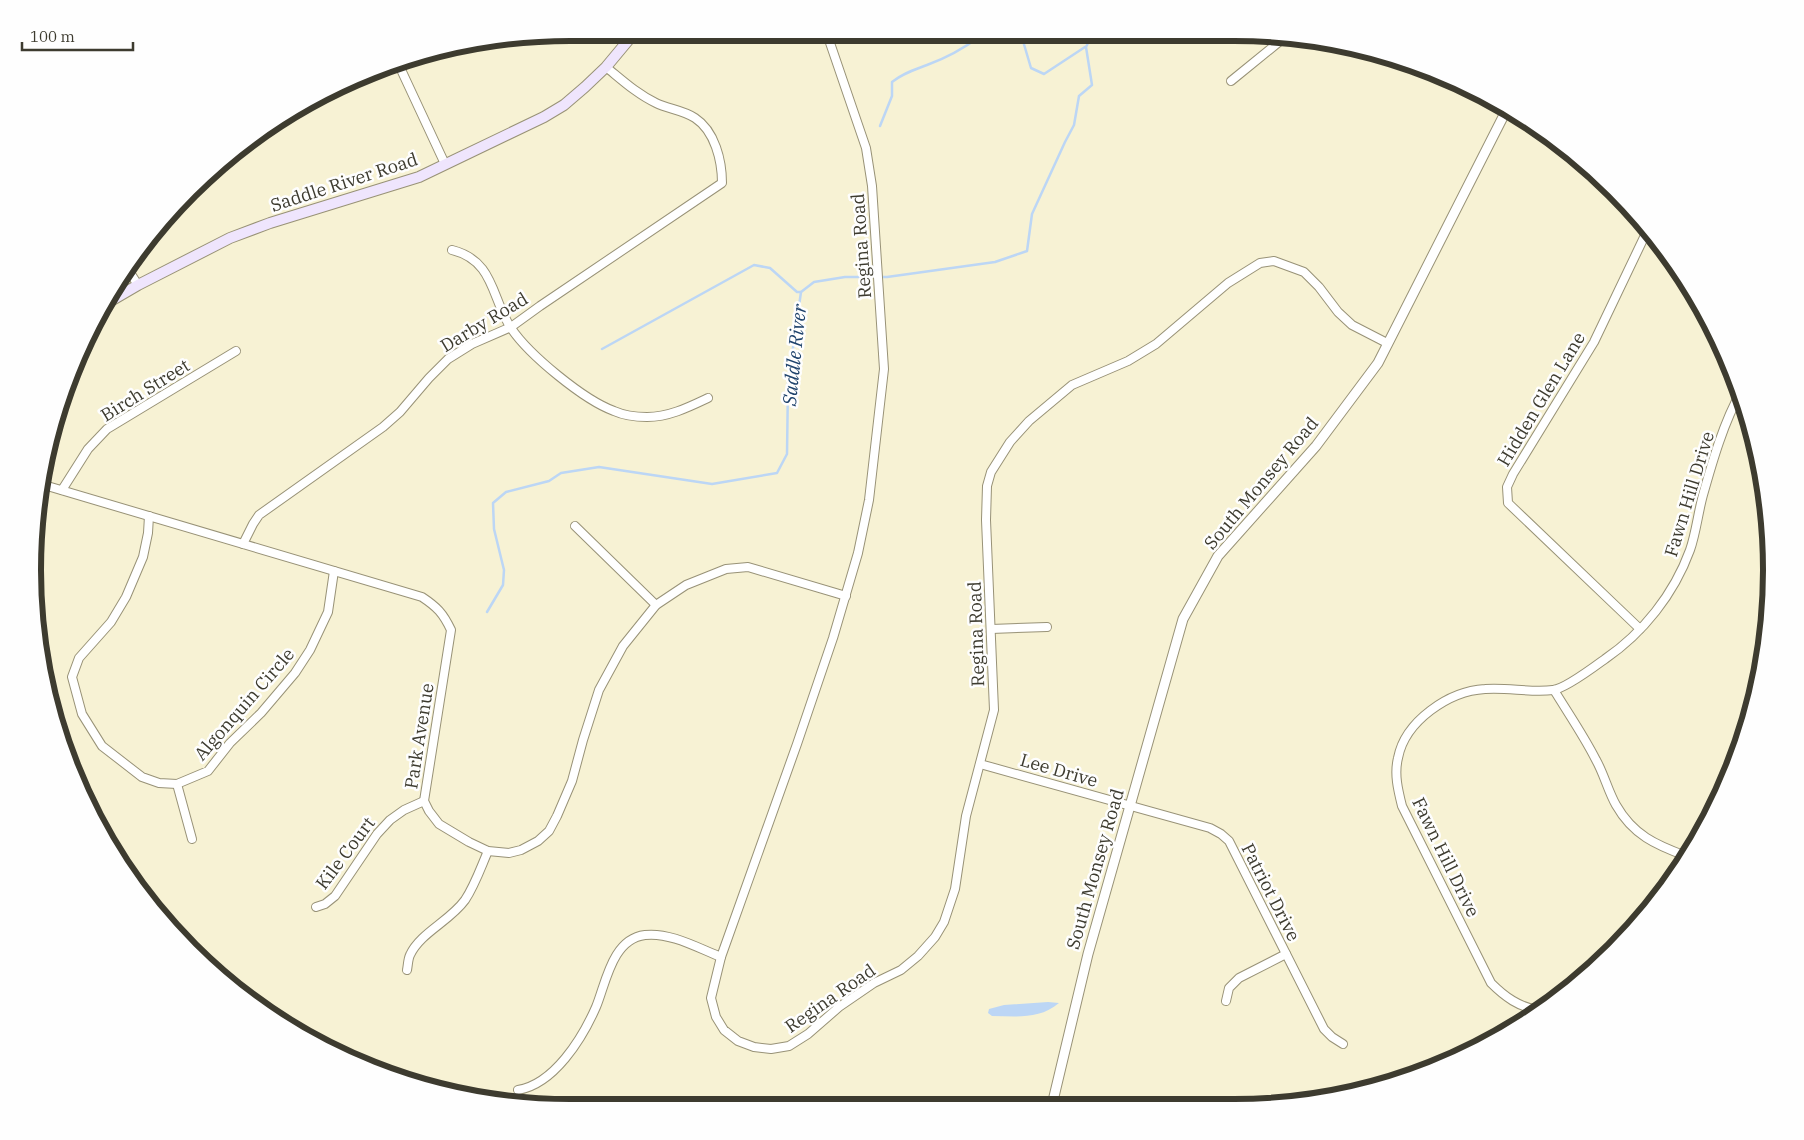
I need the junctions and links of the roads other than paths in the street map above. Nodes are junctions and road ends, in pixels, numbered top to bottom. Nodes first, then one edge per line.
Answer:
1 (628, 41) edge
2 (829, 41) edge
3 (1278, 43) edge
4 (606, 67) junction
5 (401, 69) edge
6 (1231, 81) dead end
7 (1504, 115) edge
8 (445, 164) junction
9 (1644, 237) edge
10 (452, 250) dead end
11 (131, 274) edge
12 (138, 285) junction
13 (117, 297) edge
14 (510, 328) junction
15 (1387, 343) junction
16 (236, 351) dead end
17 (708, 398) dead end
18 (1736, 403) edge
19 (48, 486) edge
20 (62, 490) junction
21 (149, 516) junction
22 (575, 526) dead end
23 (243, 544) junction
24 (334, 571) junction
25 (846, 596) junction
26 (656, 606) junction
27 (1047, 627) dead end
28 (991, 628) junction
29 (1640, 629) junction
30 (1554, 690) junction
31 (980, 764) junction
32 (177, 784) junction
33 (424, 800) junction
34 (1130, 805) junction
35 (192, 839) dead end
36 (488, 851) junction
37 (1680, 854) edge
38 (316, 907) dead end
39 (1286, 954) junction
40 (721, 957) junction
41 (407, 970) dead end
42 (1226, 1001) dead end
43 (1531, 1008) edge
44 (1343, 1044) dead end
45 (518, 1090) dead end
46 (1053, 1099) edge

1 - 4 main road, Saddle River Road
2 - 25 street, Regina Road
3 - 6 street
4 - 8 main road, Saddle River Road
4 - 14 street, Darby Road
5 - 8 street
7 - 15 street, South Monsey Road
8 - 12 main road, Saddle River Road
9 - 29 street, Hidden Glen Lane
10 - 14 street
11 - 12 street
12 - 13 main road, Saddle River Road
14 - 17 street
14 - 23 street, Darby Road
15 - 28 street, Regina Road
15 - 34 street, South Monsey Road
16 - 20 street, Birch Street
18 - 29 street, Fawn Hill Drive
19 - 20 street, Park Avenue
20 - 21 street, Park Avenue
21 - 23 street, Park Avenue
21 - 32 street
22 - 26 street
23 - 24 street, Park Avenue
24 - 32 street, Algonquin Circle
24 - 33 street, Park Avenue
25 - 26 street, Park Avenue
25 - 40 street, Regina Road
26 - 36 street, Park Avenue
27 - 28 street
28 - 31 street, Regina Road
29 - 30 street, Fawn Hill Drive
30 - 37 street
30 - 43 street, Fawn Hill Drive
31 - 34 street, Lee Drive
31 - 40 street, Regina Road
32 - 35 street
33 - 36 street, Park Avenue
33 - 38 street, Kile Court
34 - 39 street, Patriot Drive
34 - 46 street, South Monsey Road
36 - 41 street
39 - 42 street
39 - 44 street, Patriot Drive
40 - 45 street

